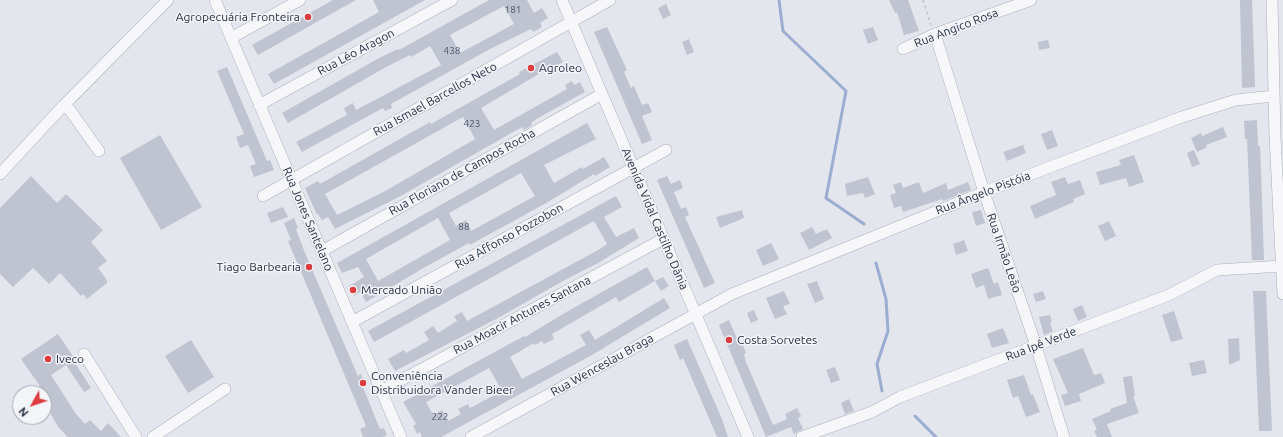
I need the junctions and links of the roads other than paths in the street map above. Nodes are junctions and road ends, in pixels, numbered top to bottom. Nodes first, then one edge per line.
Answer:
1 (168, 0) edge
2 (215, 0) edge
3 (300, 0) edge
4 (452, 0) edge
5 (562, 0) edge
6 (1031, 0) edge
7 (1272, 0) edge
8 (609, 1) edge
9 (571, 22) junction
10 (935, 34) junction
11 (231, 38) junction
12 (903, 49) dead end
13 (1278, 58) edge
14 (602, 94) junction
15 (1274, 96) junction
16 (259, 105) junction
17 (63, 106) junction
18 (1279, 136) edge
19 (666, 150) dead end
20 (99, 151) dead end
21 (634, 168) junction
22 (0, 174) edge
23 (291, 180) junction
24 (984, 192) junction
25 (263, 196) dead end
26 (1281, 210) edge
27 (664, 239) junction
28 (322, 251) junction
29 (1282, 266) junction
30 (1283, 290) edge
31 (732, 294) joint
32 (1283, 294) edge
33 (696, 314) junction
34 (352, 322) junction
35 (1036, 346) junction
36 (84, 354) dead end
37 (225, 389) dead end
38 (381, 391) junction
39 (136, 437) edge
40 (153, 437) edge
41 (401, 437) edge
42 (471, 437) edge
43 (748, 437) edge
44 (802, 437) edge
45 (1064, 437) edge

1 - 17 street
2 - 11 street, Rua Jones Santelano
3 - 11 street
4 - 16 street, Rua Léo Aragon
5 - 9 street, Avenida Vidal Castilho Dânia
6 - 10 street, Rua Angico Rosa
7 - 13 street
8 - 9 street, Rua Ismael Barcellos Neto
9 - 14 street, Avenida Vidal Castilho Dânia
9 - 23 street, Rua Ismael Barcellos Neto
10 - 12 street, Rua Angico Rosa
10 - 24 street, Rua Irmão Leão
11 - 16 street, Rua Jones Santelano
13 - 15 street
14 - 21 street, Avenida Vidal Castilho Dânia
14 - 28 street, Rua Floriano de Campos Rocha
15 - 18 street
15 - 24 street, Rua Ângelo Pistóia
16 - 23 street, Rua Jones Santelano
17 - 20 street
17 - 22 street
18 - 26 street
19 - 21 street, Rua Affonso Pozzobon
21 - 27 street, Avenida Vidal Castilho Dânia
21 - 34 street, Rua Affonso Pozzobon
23 - 25 street, Rua Ismael Barcellos Neto
23 - 28 street, Rua Jones Santelano
24 - 31 street, Rua Ângelo Pistóia
24 - 35 street, Rua Irmão Leão
26 - 29 street
27 - 33 street, Avenida Vidal Castilho Dânia
27 - 38 street, Rua Moacir Antunes Santana
28 - 34 street, Rua Jones Santelano
29 - 30 street
29 - 35 street, Rua Ipê Verde
30 - 32 street
31 - 33 street, Rua Wenceslau Braga
33 - 42 street, Rua Wenceslau Braga
33 - 43 street, Avenida Vidal Castilho Dânia
34 - 38 street, Rua Jones Santelano
35 - 44 street, Rua Ipê Verde
35 - 45 street, Rua Irmão Leão
36 - 39 street
37 - 40 street
38 - 41 street, Rua Jones Santelano

